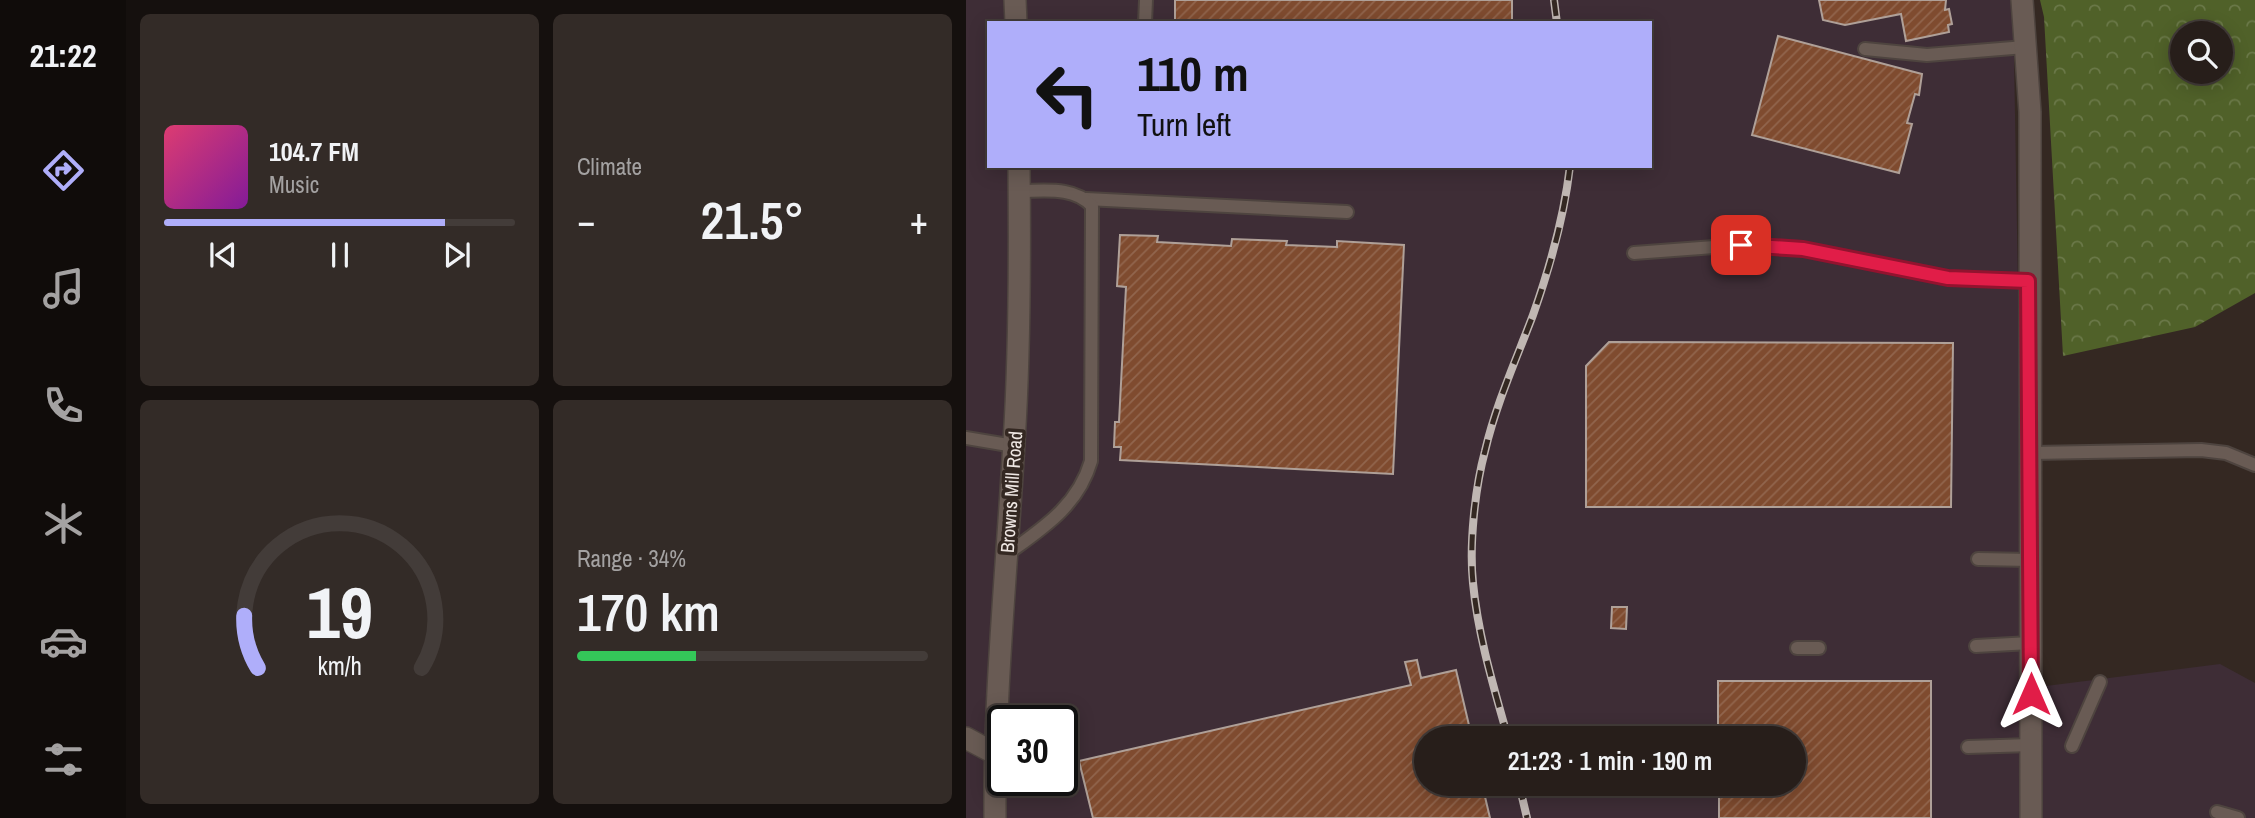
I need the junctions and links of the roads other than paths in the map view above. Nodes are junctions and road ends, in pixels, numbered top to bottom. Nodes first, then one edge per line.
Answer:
1 (1015, 0) edge
2 (1146, 0) edge
3 (2022, 0) edge
4 (1016, 21) edge
5 (1145, 21) edge
6 (2025, 47) junction
7 (1865, 49) dead end
8 (1019, 168) edge
9 (1020, 191) junction
10 (1086, 199) junction
11 (1347, 212) dead end
12 (1634, 253) dead end
13 (2028, 281) junction
14 (966, 438) edge
15 (1014, 446) junction
16 (2029, 453) junction
17 (2255, 465) edge
18 (1007, 554) junction
19 (1978, 559) dead end
20 (2030, 560) junction
21 (2031, 643) junction
22 (1976, 646) dead end
23 (1797, 648) dead end
24 (1819, 648) dead end
25 (2100, 682) dead end
26 (997, 705) edge
27 (966, 738) edge
28 (2031, 745) junction
29 (2072, 746) dead end
30 (1968, 747) dead end
31 (987, 749) edge
32 (995, 796) edge
33 (2217, 813) dead end
34 (995, 818) edge
35 (2031, 818) edge
36 (2238, 818) edge

1 - 4 street
2 - 5 lane
3 - 6 street
6 - 7 lane
6 - 13 street
8 - 9 street, Browns Mill Road
9 - 10 lane
9 - 15 street, Browns Mill Road
10 - 11 lane
10 - 18 lane
12 - 13 lane
13 - 16 street
14 - 15 lane
15 - 18 street, Browns Mill Road
16 - 17 lane
16 - 20 street
18 - 26 street, Browns Mill Road
19 - 20 lane
20 - 21 street
21 - 22 lane
21 - 28 street
23 - 24 lane
25 - 29 lane
27 - 31 street
28 - 30 lane
28 - 35 street
32 - 34 street, Browns Mill Road
33 - 36 lane

